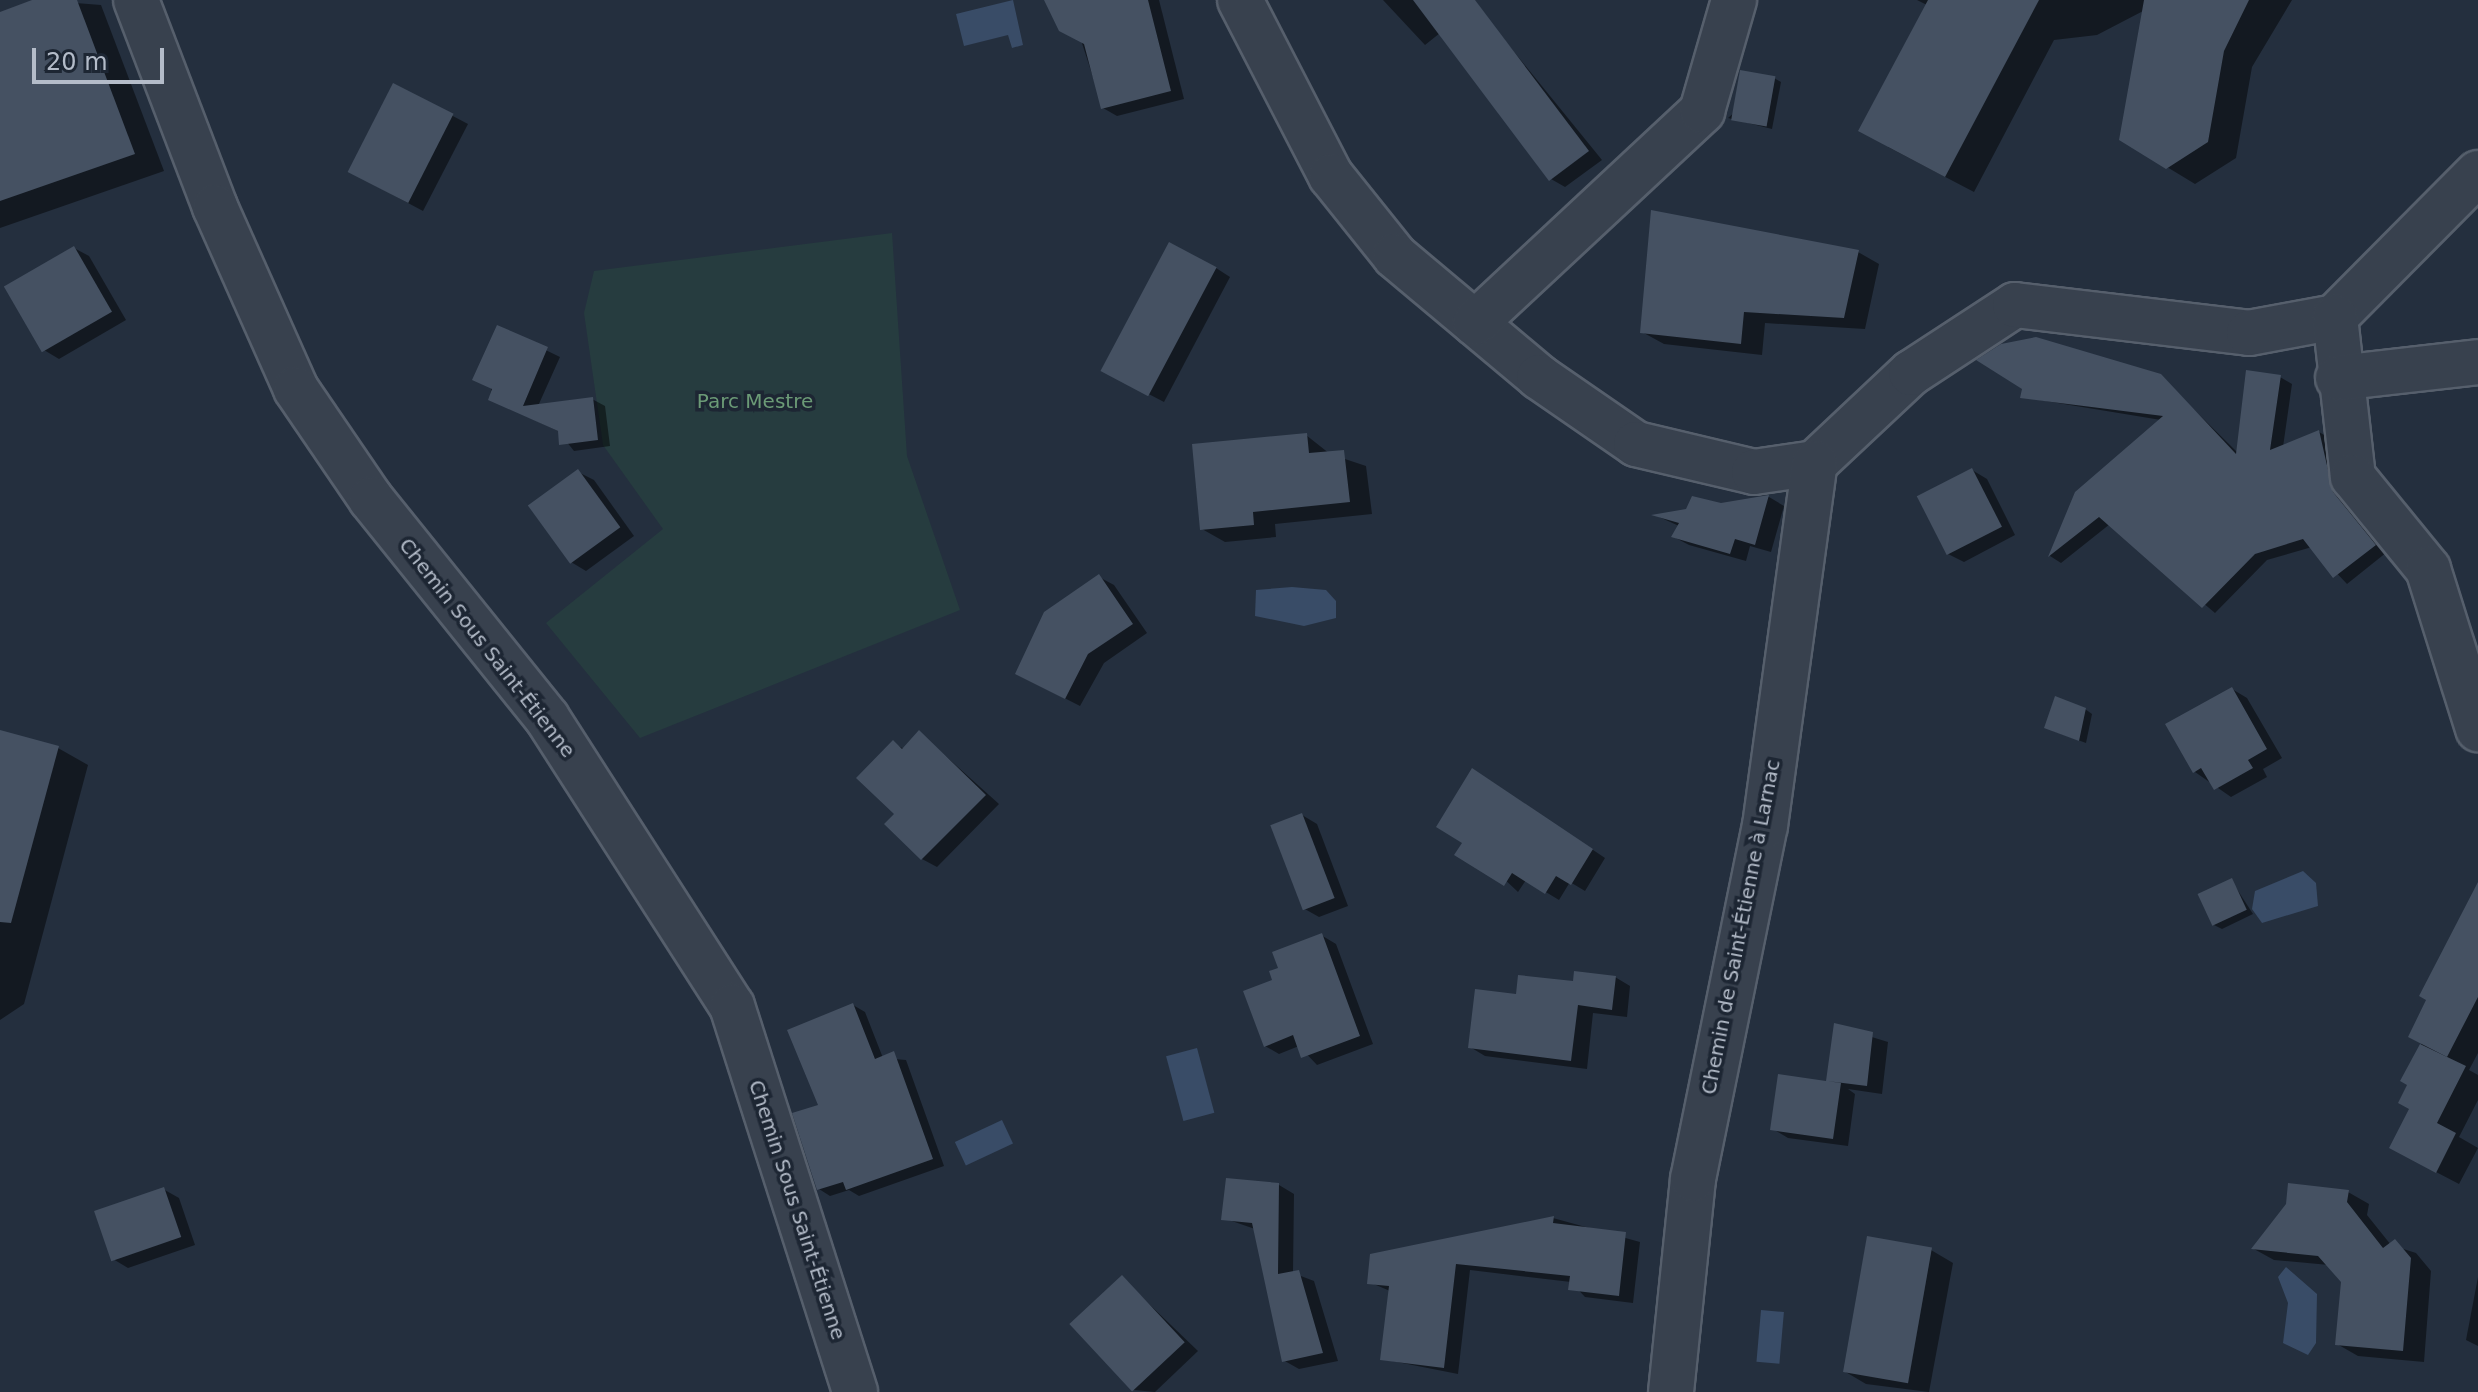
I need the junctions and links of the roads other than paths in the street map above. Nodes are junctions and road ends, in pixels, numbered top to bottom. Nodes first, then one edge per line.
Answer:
1 (136, 0) edge
2 (1240, 0) edge
3 (1734, 0) edge
4 (2478, 173) edge
5 (2335, 317) junction
6 (1475, 323) junction
7 (2478, 362) edge
8 (2338, 378) junction
9 (1815, 463) junction
10 (2478, 729) edge
11 (855, 1392) edge
12 (1671, 1392) edge

1 - 11 street, Chemin Sous Saint-Étienne
2 - 6 street
3 - 6 street
4 - 5 street
5 - 8 street
5 - 9 street
6 - 9 street
7 - 8 street
8 - 10 street
9 - 12 street, Chemin de Saint-Étienne à Larnac

